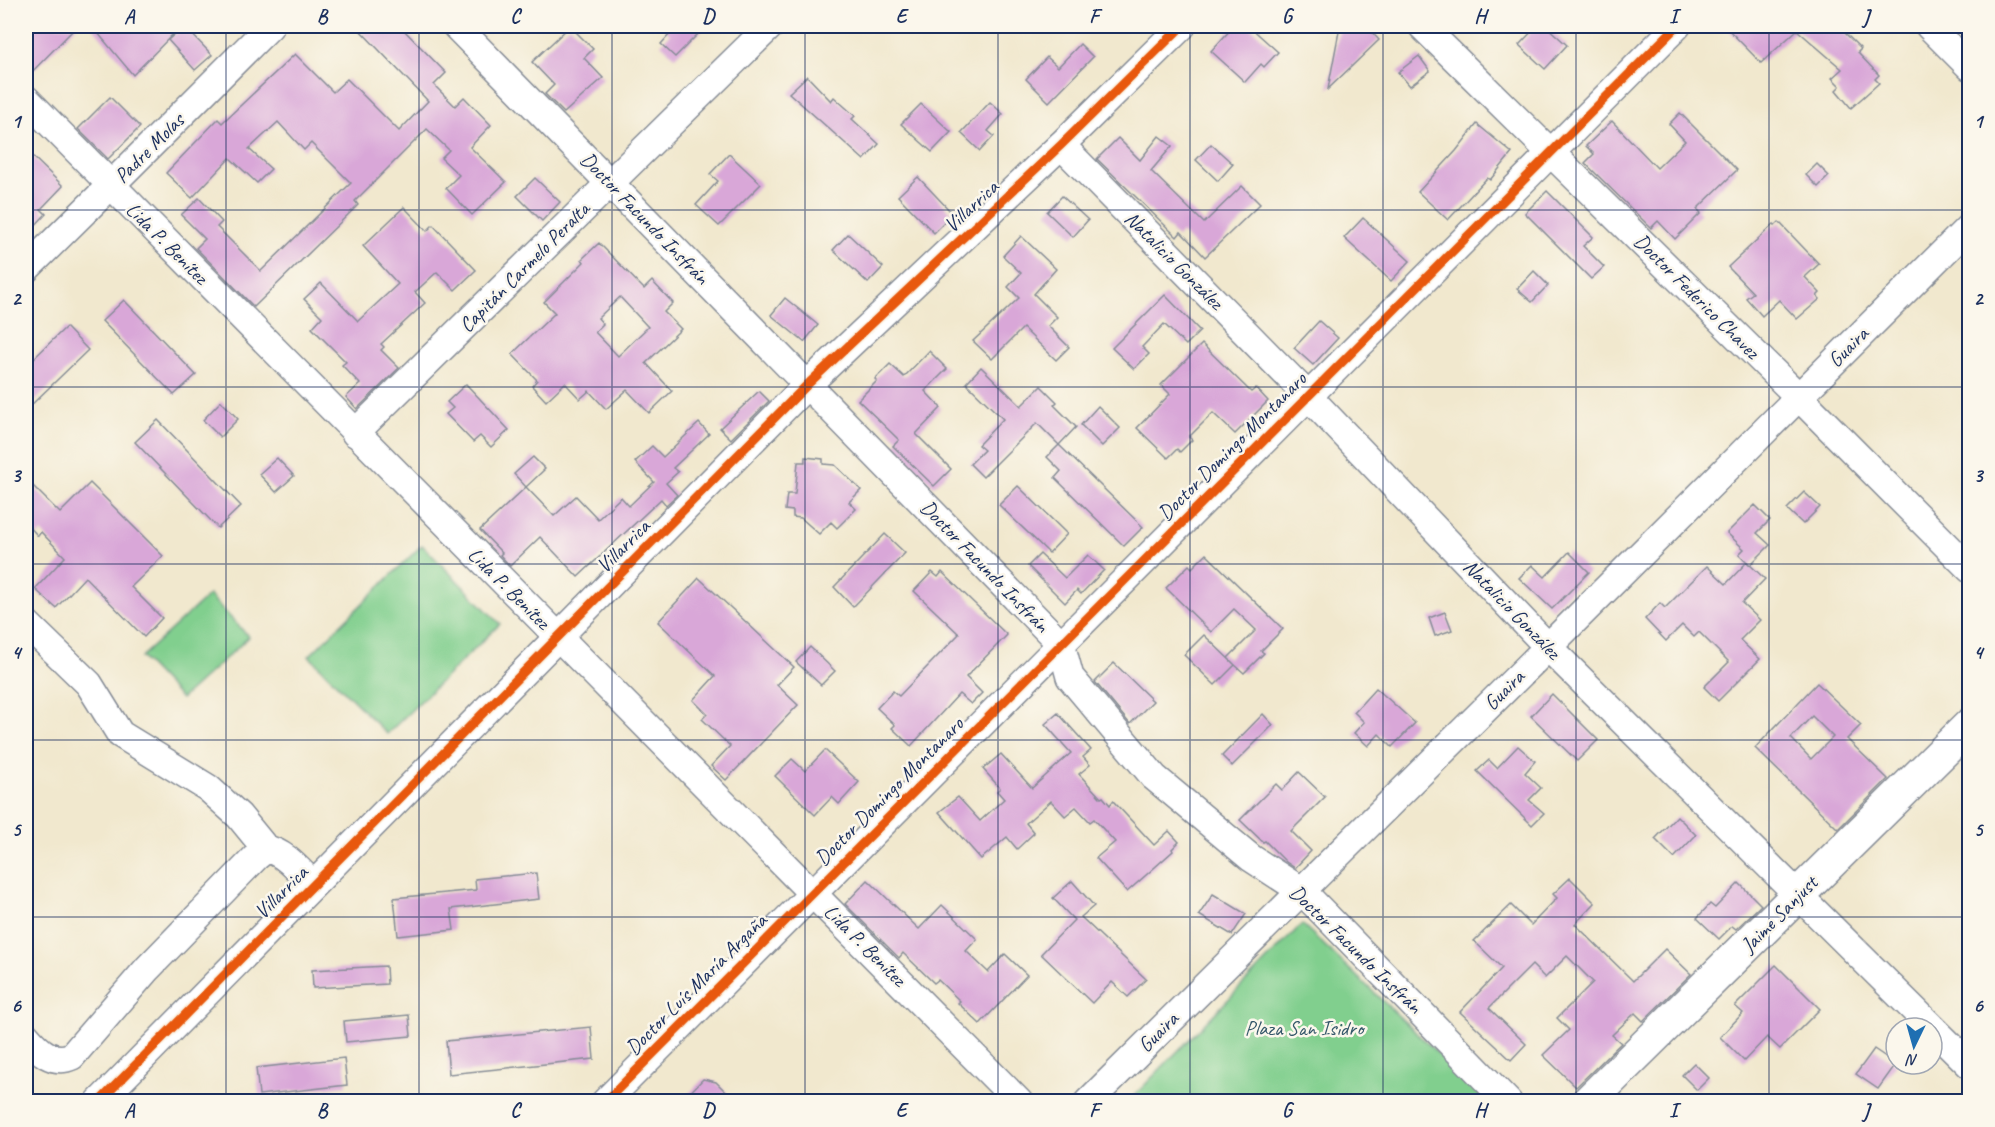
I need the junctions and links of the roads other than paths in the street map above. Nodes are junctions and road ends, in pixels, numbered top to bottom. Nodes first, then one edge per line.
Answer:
1 (270, 26) edge
2 (456, 26) edge
3 (770, 26) edge
4 (1182, 26) edge
5 (1422, 26) edge
6 (1677, 26) edge
7 (1929, 26) edge
8 (1970, 67) edge
9 (26, 99) edge
10 (1061, 146) junction
11 (1551, 152) junction
12 (610, 183) junction
13 (111, 186) junction
14 (1970, 226) edge
15 (26, 269) edge
16 (807, 385) junction
17 (1308, 396) junction
18 (1799, 397) junction
19 (355, 433) junction
20 (1970, 569) edge
21 (26, 623) edge
22 (558, 637) junction
23 (1061, 644) junction
24 (1548, 647) junction
25 (1970, 725) edge
26 (266, 849) junction
27 (314, 884) junction
28 (1302, 891) junction
29 (813, 892) junction
30 (1799, 894) junction
31 (26, 1036) edge
32 (1970, 1065) edge
33 (99, 1101) edge
34 (605, 1101) edge
35 (1019, 1101) edge
36 (1088, 1101) edge
37 (1508, 1101) edge
38 (1588, 1101) edge

1 - 13 street, Padre Molas
2 - 12 street, Doctor Facundo Insfrán
3 - 12 street, Capitán Carmelo Peralta
4 - 10 street, Villarrica
5 - 11 street, Doctor Federico Chavez
6 - 11 street, Doctor Domingo Montanaro
7 - 8 street
9 - 13 street, Lida P. Benítez
10 - 16 street, Villarrica
10 - 17 street, Natalicio González
11 - 17 street, Doctor Domingo Montanaro
11 - 18 street, Doctor Federico Chavez
12 - 16 street, Doctor Facundo Insfrán
12 - 19 street, Capitán Carmelo Peralta
13 - 15 street, Padre Molas
13 - 19 street, Lida P. Benítez
14 - 18 street, Guaira
16 - 22 street, Villarrica
16 - 23 street, Doctor Facundo Insfrán
17 - 23 street, Doctor Domingo Montanaro
17 - 24 street, Natalicio González
18 - 20 street, Doctor Federico Chavez
18 - 24 street, Guaira
19 - 22 street, Lida P. Benítez
21 - 26 street
22 - 27 street, Villarrica
22 - 29 street, Lida P. Benítez
23 - 28 street, Doctor Facundo Insfrán
23 - 29 street, Doctor Domingo Montanaro
24 - 28 street, Guaira
24 - 30 street, Natalicio González
25 - 30 main road, Jaime Sanjust
26 - 27 street
26 - 31 street
27 - 33 street, Villarrica
28 - 36 street, Guaira
28 - 37 street, Doctor Facundo Insfrán
29 - 34 street, Doctor Luís María Argaña
29 - 35 street, Lida P. Benítez
30 - 32 street, Natalicio González
30 - 38 main road, Jaime Sanjust

